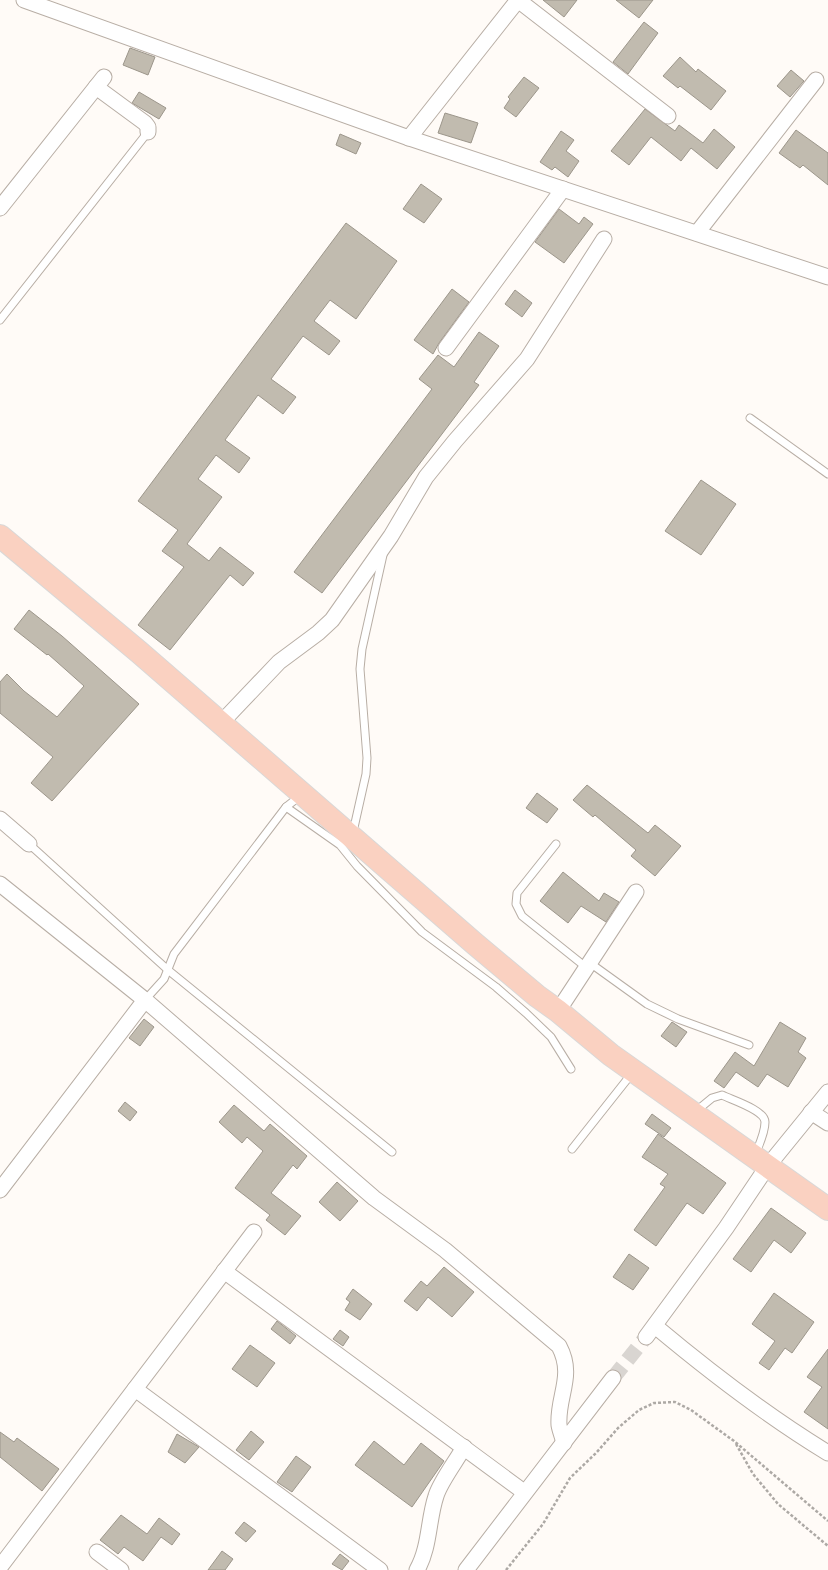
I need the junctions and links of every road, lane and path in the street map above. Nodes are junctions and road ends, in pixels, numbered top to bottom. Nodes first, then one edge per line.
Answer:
1 (24, 0) edge
2 (518, 0) edge
3 (816, 80) dead end
4 (668, 116) dead end
5 (148, 132) joint
6 (409, 138) junction
7 (563, 189) junction
8 (0, 208) edge
9 (697, 233) junction
10 (604, 239) dead end
11 (828, 277) edge
12 (0, 320) edge
13 (446, 348) dead end
14 (750, 418) dead end
15 (828, 474) edge
16 (0, 536) edge
17 (384, 546) junction
18 (220, 724) junction
19 (294, 801) junction
20 (0, 819) edge
21 (352, 836) junction
22 (29, 844) joint
23 (556, 844) dead end
24 (0, 884) edge
25 (636, 892) dead end
26 (589, 966) junction
27 (168, 970) junction
28 (145, 1000) junction
29 (558, 1011) junction
30 (749, 1045) dead end
31 (571, 1068) dead end
32 (634, 1071) junction
33 (828, 1092) edge
34 (811, 1112) junction
35 (694, 1114) junction
36 (828, 1124) edge
37 (572, 1149) dead end
38 (392, 1152) dead end
39 (760, 1163) junction
40 (0, 1190) edge
41 (828, 1209) edge
42 (254, 1232) dead end
43 (224, 1271) junction
44 (613, 1378) tunnel mouth
45 (135, 1389) junction
46 (734, 1441) junction
47 (564, 1444) junction
48 (464, 1447) junction
49 (828, 1453) edge
50 (524, 1492) junction
51 (828, 1521) edge
52 (828, 1546) edge
53 (97, 1552) dead end
54 (0, 1567) edge
55 (121, 1570) edge
56 (380, 1570) edge
57 (417, 1570) edge
58 (466, 1570) edge
59 (506, 1570) edge

1 - 6 street
2 - 4 street
2 - 6 street
3 - 9 street
5 - 8 street
5 - 12 lane
6 - 7 street
7 - 9 street
7 - 13 street
9 - 11 street
10 - 17 street
14 - 15 lane
16 - 18 main road
17 - 18 street
17 - 21 lane
18 - 19 main road
19 - 21 main road
19 - 27 lane
19 - 31 lane
20 - 22 street
21 - 29 main road
22 - 27 lane
23 - 26 lane
24 - 28 street
25 - 26 street
26 - 29 street
26 - 30 lane
27 - 28 lane
27 - 38 lane
28 - 40 street
28 - 47 street
29 - 32 main road
32 - 35 main road
32 - 37 lane
33 - 34 street
34 - 36 street
34 - 39 street
35 - 39 main road
35 - 39 lane
39 - 41 main road
39 - 49 street
42 - 43 street
43 - 45 street
43 - 48 street
44 - 47 street
45 - 54 street
45 - 56 street
46 - 51 path
46 - 52 path
46 - 59 path
47 - 50 street
48 - 50 street
48 - 57 street
50 - 58 street
53 - 55 street

